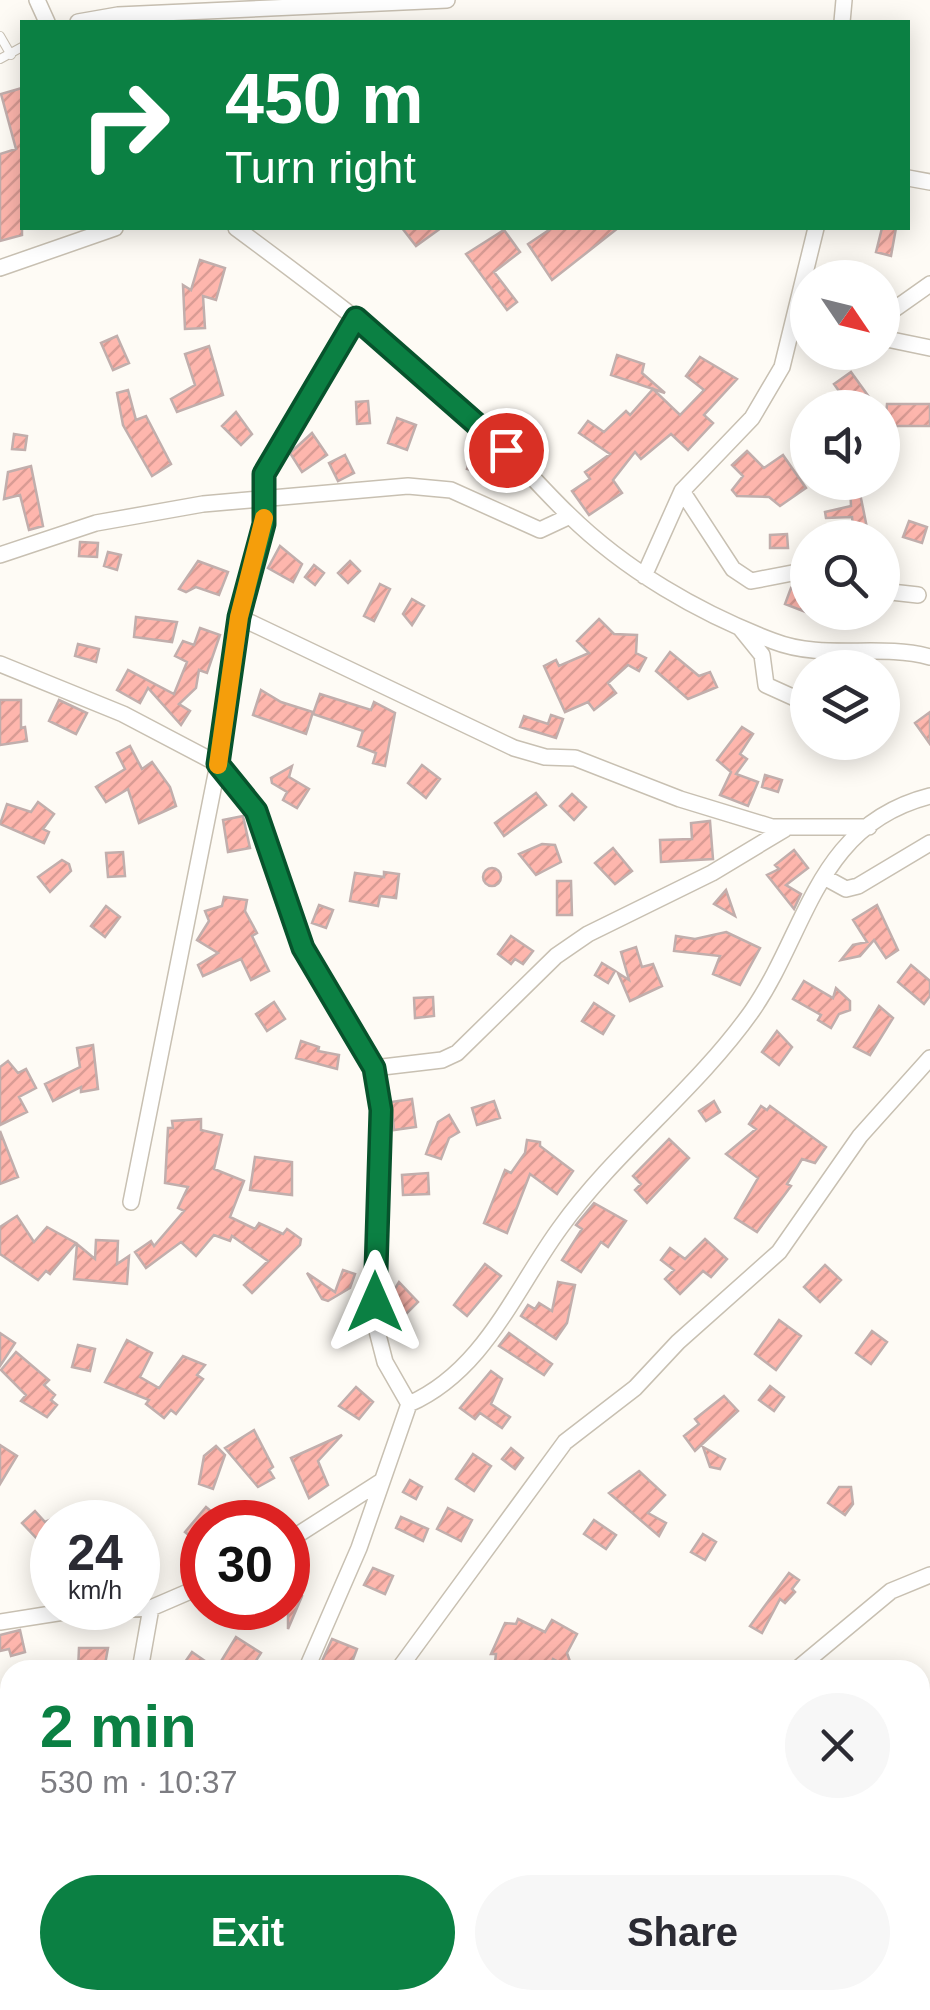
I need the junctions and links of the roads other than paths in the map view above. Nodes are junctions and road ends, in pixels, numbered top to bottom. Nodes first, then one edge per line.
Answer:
1 (447, 0) edge
2 (89, 20) edge
3 (0, 38) edge
4 (20, 48) edge
5 (11, 55) junction
6 (0, 58) edge
7 (109, 230) edge
8 (239, 230) edge
9 (816, 230) edge
10 (811, 260) edge
11 (0, 268) edge
12 (930, 284) edge
13 (900, 305) edge
14 (356, 318) junction
15 (900, 342) edge
16 (930, 348) edge
17 (790, 351) edge
18 (682, 491) junction
19 (266, 496) junction
20 (570, 516) junction
21 (0, 555) edge
22 (790, 573) edge
23 (644, 576) junction
24 (900, 593) edge
25 (918, 595) dead end
26 (239, 617) junction
27 (739, 626) junction
28 (930, 657) edge
29 (0, 664) edge
30 (790, 695) edge
31 (218, 764) junction
32 (930, 796) edge
33 (868, 827) junction
34 (785, 829) junction
35 (930, 843) edge
36 (824, 876) junction
37 (930, 1058) edge
38 (374, 1068) junction
39 (131, 1202) dead end
40 (409, 1404) junction
41 (380, 1482) junction
42 (310, 1528) edge
43 (930, 1575) edge
44 (30, 1617) edge
45 (0, 1622) edge
46 (147, 1630) edge
47 (142, 1660) edge
48 (310, 1660) edge
49 (405, 1660) edge
50 (808, 1660) edge

1 - 2 street
3 - 5 lane
4 - 5 lane
5 - 6 lane
7 - 11 street
8 - 14 street
9 - 10 street
12 - 13 street
14 - 19 street
14 - 20 street
15 - 16 street
17 - 18 street
18 - 22 street
18 - 23 street
19 - 20 street
19 - 21 street
19 - 26 street
20 - 23 street
23 - 27 street
24 - 25 street
26 - 31 street
26 - 34 street
27 - 28 street
27 - 30 street
29 - 31 street
31 - 38 street
31 - 39 street
32 - 33 street
33 - 34 street
33 - 36 street
34 - 38 street
35 - 36 street
36 - 40 street
37 - 49 street
38 - 40 street
40 - 41 street
41 - 42 street
41 - 48 street
43 - 50 street
44 - 45 street
46 - 47 street

